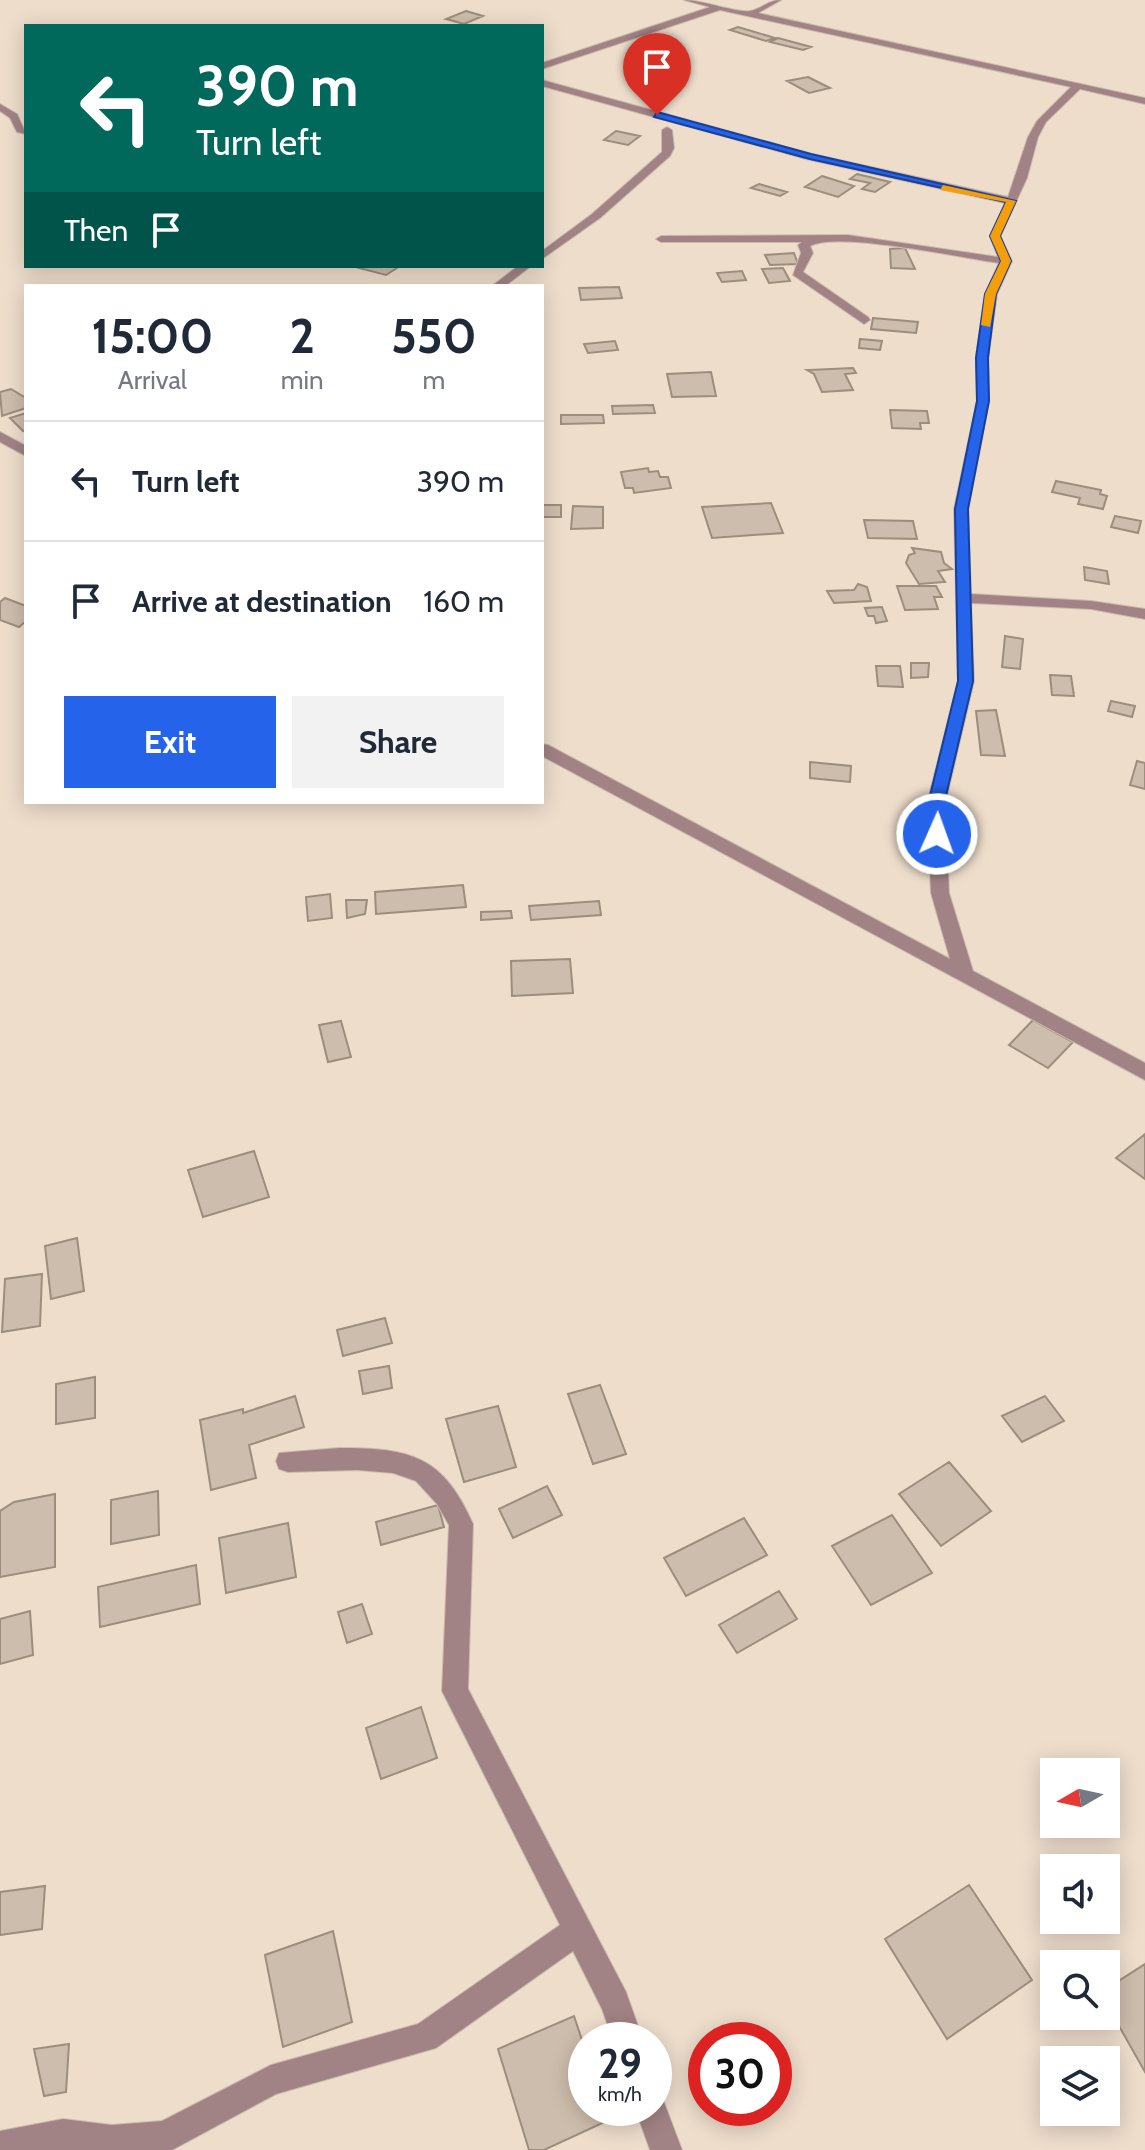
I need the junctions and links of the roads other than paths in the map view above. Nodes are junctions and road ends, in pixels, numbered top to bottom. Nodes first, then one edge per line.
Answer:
1 (688, 0) edge
2 (777, 0) edge
3 (721, 6) junction
4 (752, 13) junction
5 (544, 65) edge
6 (544, 84) edge
7 (1078, 86) junction
8 (1145, 101) edge
9 (0, 107) edge
10 (667, 130) dead end
11 (24, 131) edge
12 (1011, 201) junction
13 (817, 238) junction
14 (661, 239) dead end
15 (544, 255) edge
16 (1006, 261) junction
17 (522, 268) edge
18 (501, 284) edge
19 (864, 320) dead end
20 (0, 436) edge
21 (24, 451) edge
22 (964, 598) junction
23 (1145, 614) edge
24 (544, 750) edge
25 (964, 974) junction
26 (1145, 1072) edge
27 (288, 1461) dead end
28 (577, 1931) junction
29 (622, 2022) edge
30 (657, 2126) edge
31 (0, 2147) edge
32 (666, 2150) edge

1 - 3 street
2 - 4 street
3 - 4 street
3 - 5 street
4 - 7 street
6 - 12 street
7 - 8 street
7 - 12 street
9 - 11 street
10 - 15 street
12 - 16 street
13 - 14 street
13 - 16 street
13 - 19 street
16 - 22 street
17 - 18 street
20 - 21 street
22 - 23 street
22 - 25 street
24 - 25 street
25 - 26 street
27 - 28 street
28 - 29 street
28 - 31 street
30 - 32 street

